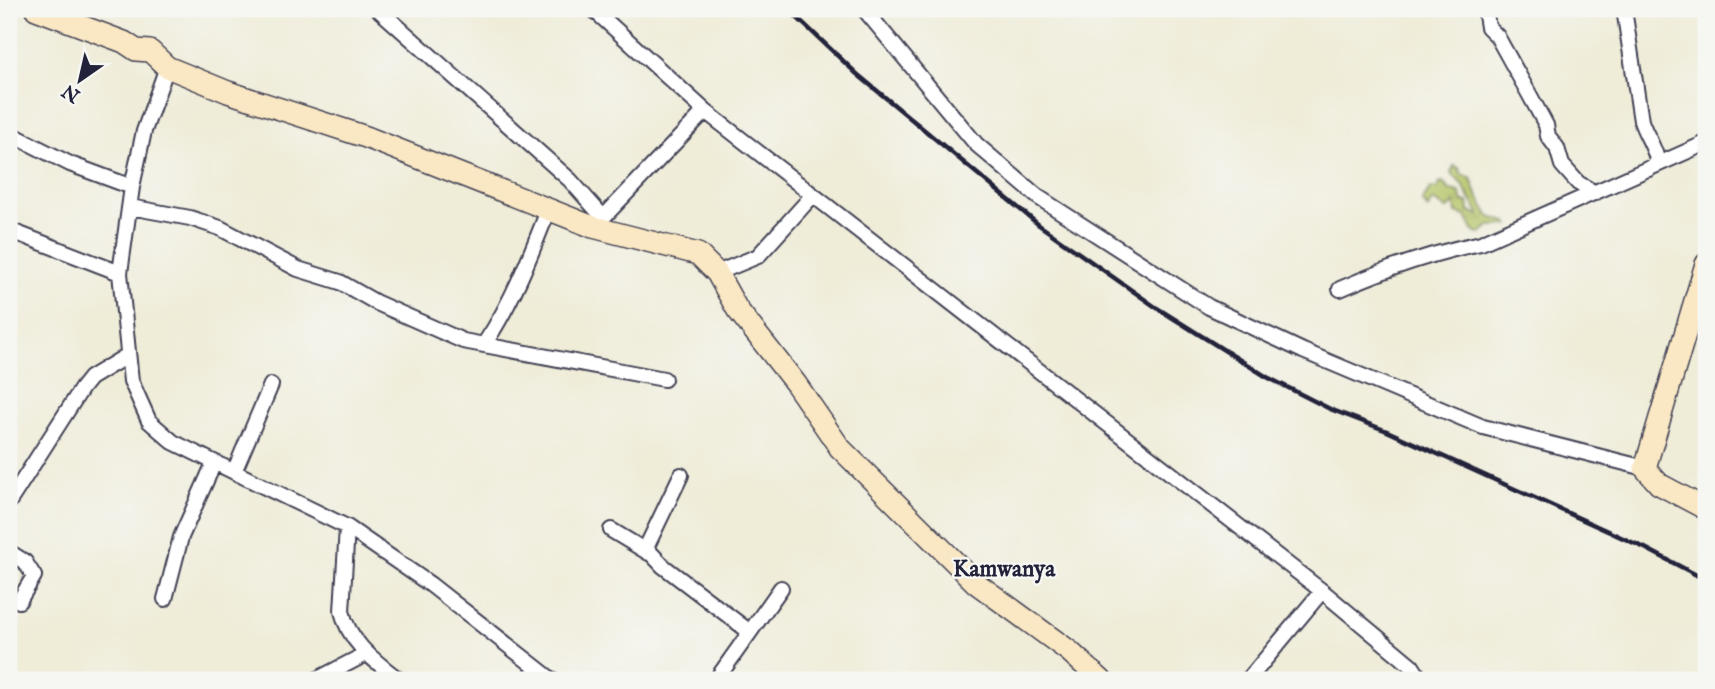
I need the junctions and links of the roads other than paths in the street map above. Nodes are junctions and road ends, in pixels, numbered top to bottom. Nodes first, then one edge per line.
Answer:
1 (378, 9) edge
2 (593, 9) edge
3 (864, 9) edge
4 (1485, 9) edge
5 (1624, 9) edge
6 (50, 12) edge
7 (167, 67) junction
8 (705, 111) junction
9 (9, 133) edge
10 (1706, 143) edge
11 (1644, 171) junction
12 (132, 187) junction
13 (1595, 193) junction
14 (813, 195) junction
15 (130, 207) junction
16 (549, 208) junction
17 (598, 222) junction
18 (9, 230) edge
19 (1706, 264) edge
20 (120, 273) junction
21 (717, 273) junction
22 (1340, 289) dead end
23 (485, 343) junction
24 (128, 355) junction
25 (664, 379) dead end
26 (271, 385) dead end
27 (214, 463) junction
28 (1645, 468) junction
29 (234, 472) junction
30 (26, 474) junction
31 (681, 475) dead end
32 (9, 484) edge
33 (9, 502) edge
34 (1706, 509) edge
35 (347, 527) junction
36 (611, 530) dead end
37 (9, 552) edge
38 (649, 553) junction
39 (781, 588) dead end
40 (1322, 591) junction
41 (165, 599) dead end
42 (19, 601) dead end
43 (750, 632) junction
44 (366, 654) junction
45 (316, 680) edge
46 (399, 680) edge
47 (552, 680) edge
48 (716, 680) edge
49 (1101, 680) edge
50 (1248, 680) edge
51 (1421, 680) edge

1 - 17 street
2 - 8 street
3 - 28 street
4 - 13 street
5 - 11 street
6 - 7 main road
7 - 12 street
7 - 16 main road
8 - 14 street
8 - 17 street
9 - 12 street
10 - 11 street
11 - 13 street
12 - 15 street
13 - 22 street
14 - 21 street
14 - 40 street
15 - 20 street
15 - 23 street
16 - 17 main road
16 - 23 street
17 - 21 main road
18 - 20 street
19 - 28 main road
20 - 24 street
21 - 49 main road
23 - 25 street
24 - 27 street
24 - 30 street
26 - 29 street
27 - 29 street
27 - 41 street
28 - 34 main road
29 - 35 street
30 - 32 street
30 - 33 street
31 - 38 street
35 - 44 street
35 - 47 street
36 - 38 street
37 - 42 street
38 - 43 street
39 - 43 street
40 - 50 street
40 - 51 street
43 - 48 street
44 - 45 street
44 - 46 street

